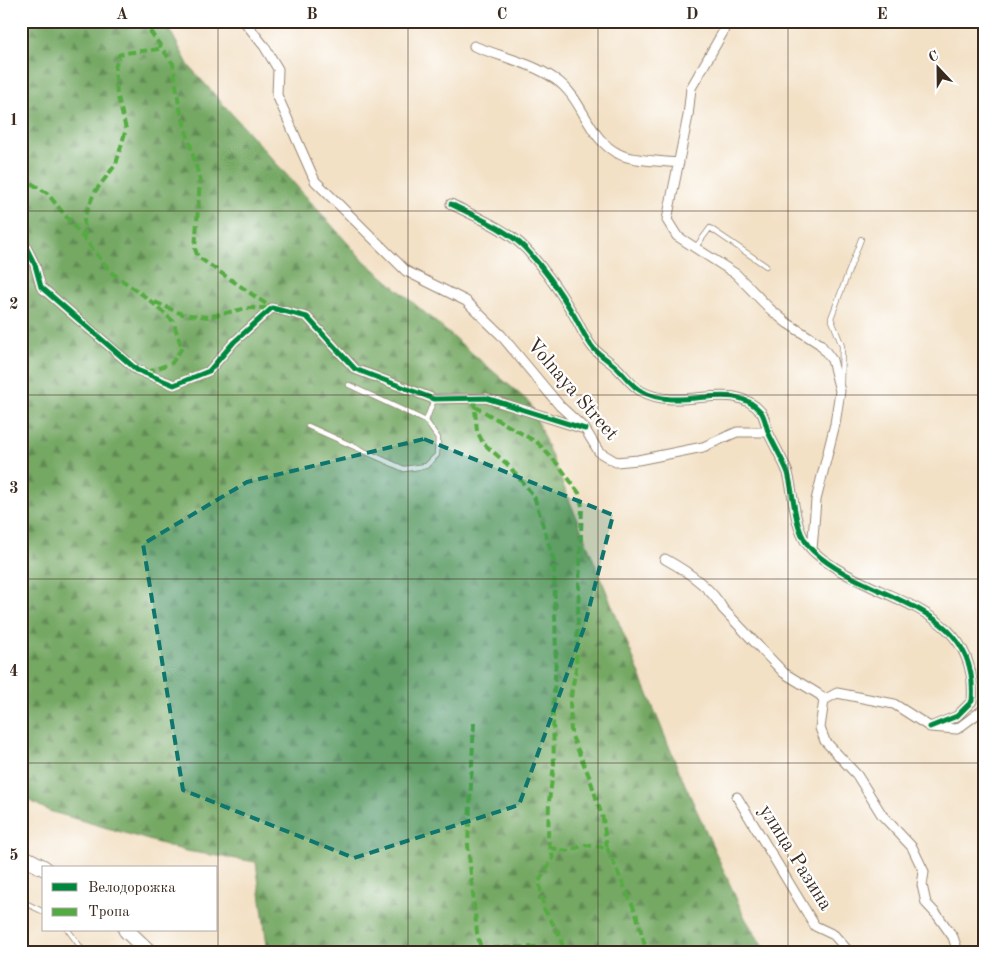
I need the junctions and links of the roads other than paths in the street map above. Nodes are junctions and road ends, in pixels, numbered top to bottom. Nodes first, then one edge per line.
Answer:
1 (244, 21) edge
2 (726, 21) edge
3 (474, 46) dead end
4 (680, 163) junction
5 (451, 204) dead end
6 (21, 237) edge
7 (861, 239) dead end
8 (695, 248) junction
9 (766, 266) dead end
10 (349, 385) dead end
11 (840, 391) junction
12 (434, 399) junction
13 (426, 421) junction
14 (308, 426) dead end
15 (585, 429) junction
16 (768, 432) junction
17 (812, 550) junction
18 (665, 559) dead end
19 (824, 700) junction
20 (984, 709) edge
21 (930, 727) junction
22 (736, 797) dead end
23 (21, 856) edge
24 (42, 867) edge
25 (21, 901) edge
26 (42, 911) edge
27 (69, 932) edge
28 (128, 932) edge
29 (85, 953) edge
30 (150, 953) edge
31 (850, 953) edge
32 (959, 953) edge

1 - 15 street, Volnaya Street
2 - 4 street
3 - 4 street
4 - 8 street
5 - 16 street
6 - 12 street
7 - 11 lane
8 - 9 lane
8 - 11 street
10 - 13 lane
11 - 17 street
12 - 13 lane
12 - 15 street
13 - 14 lane
15 - 16 street, Volnaya Street
16 - 17 street
17 - 21 street
18 - 19 street
19 - 21 street
19 - 32 street
20 - 21 street
22 - 31 street, улица Разина
23 - 24 highway
25 - 26 lane
27 - 29 lane
28 - 30 highway

